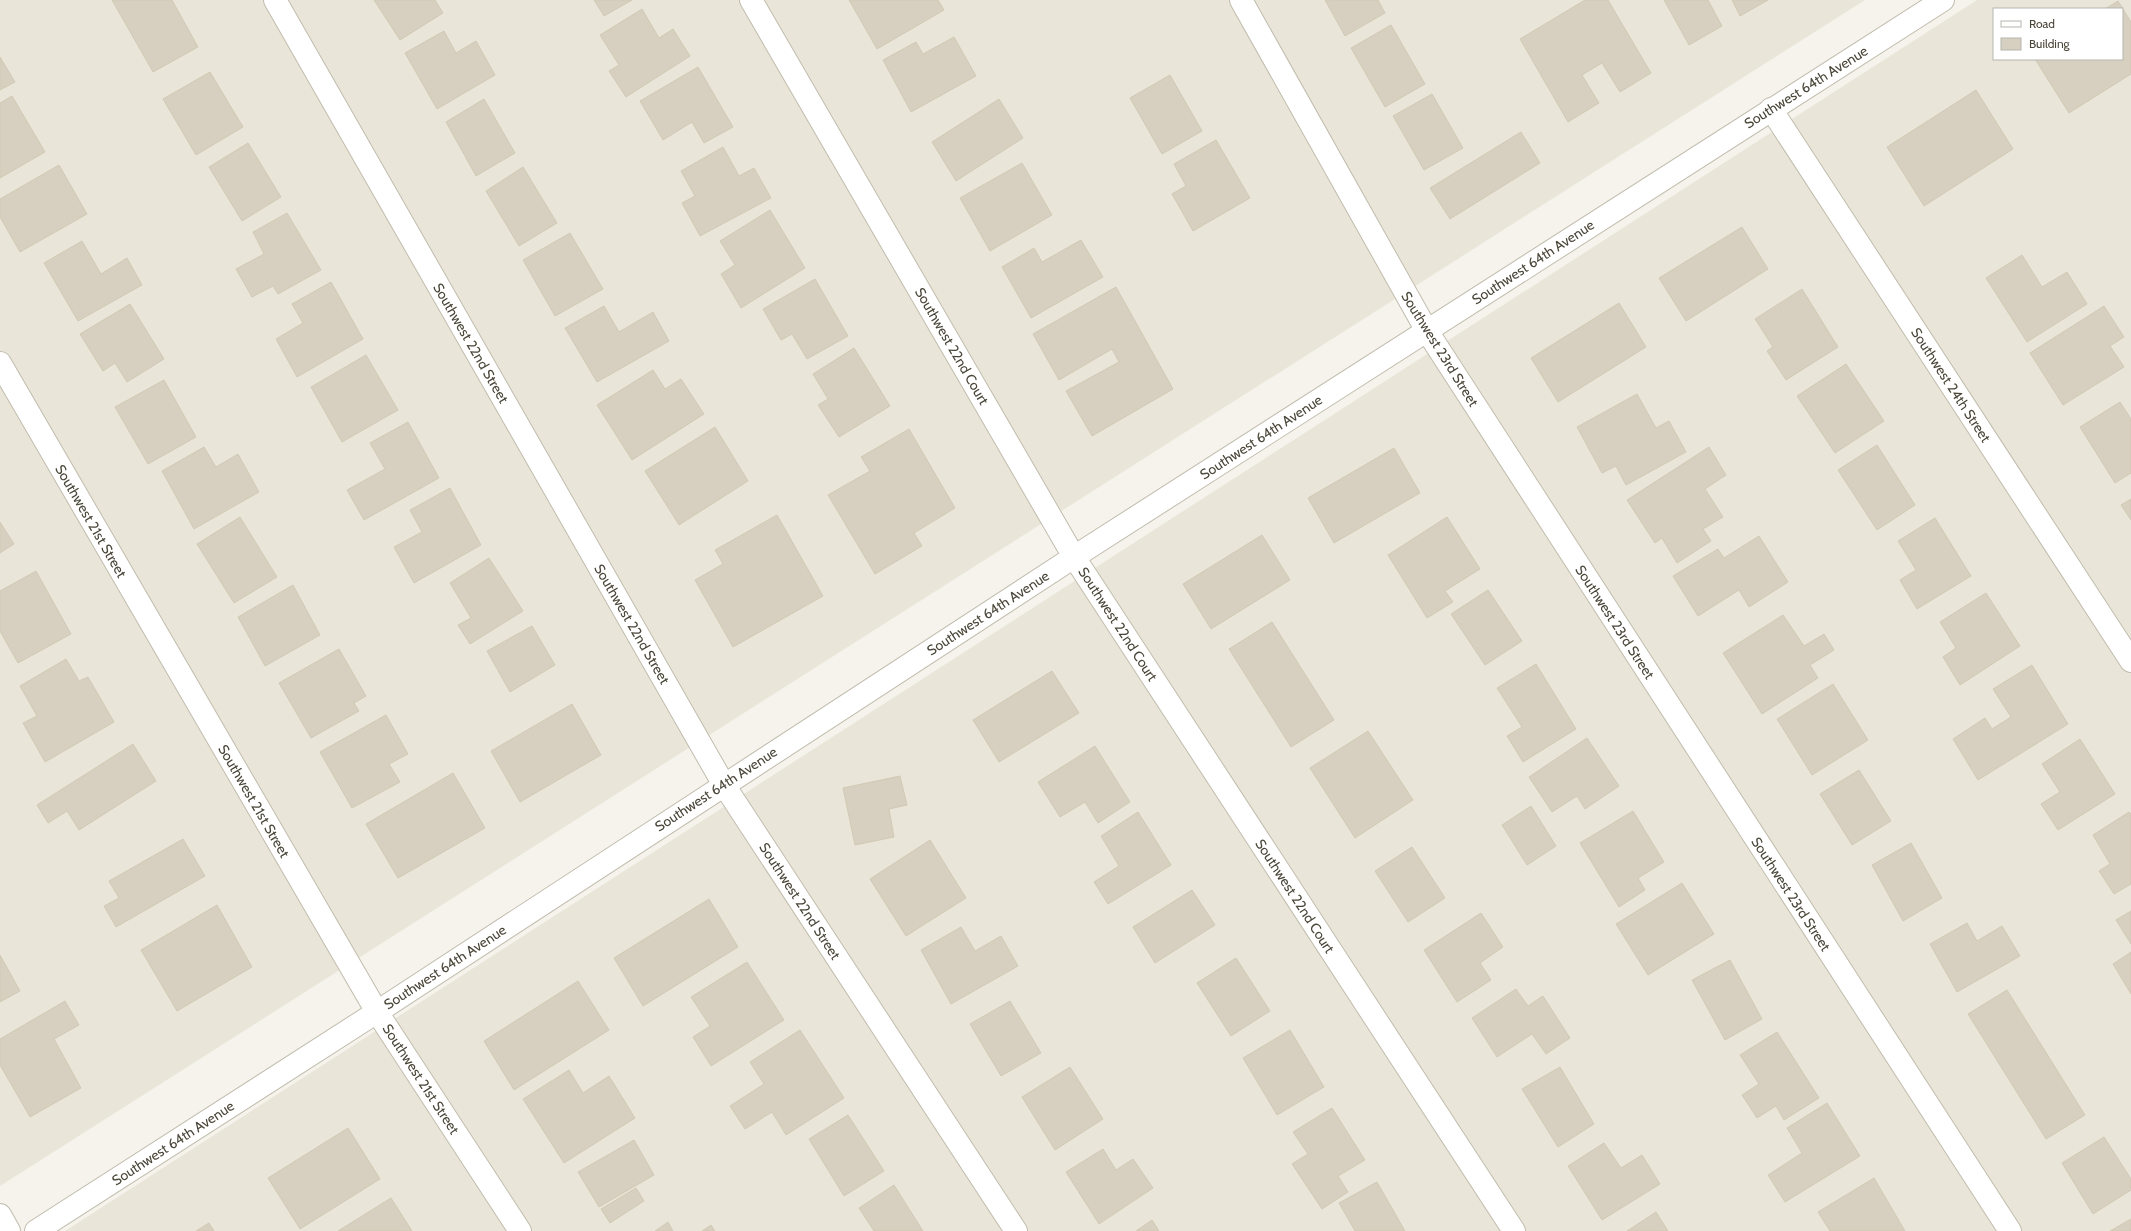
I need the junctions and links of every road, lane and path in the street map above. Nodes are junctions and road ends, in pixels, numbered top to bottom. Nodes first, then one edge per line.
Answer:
1 (275, 0) edge
2 (751, 0) edge
3 (1241, 0) edge
4 (1943, 0) edge
5 (1771, 109) junction
6 (1427, 331) junction
7 (0, 363) edge
8 (1074, 557) junction
9 (2131, 661) edge
10 (724, 784) junction
11 (377, 1012) junction
12 (0, 1215) edge
13 (9, 1231) edge
14 (36, 1231) edge
15 (520, 1231) edge
16 (1016, 1231) edge
17 (1514, 1231) edge
18 (2010, 1231) edge

1 - 10 street, Southwest 22nd Street
2 - 8 street, Southwest 22nd Court
3 - 6 street, Southwest 23rd Street
4 - 5 street, Southwest 64th Avenue
5 - 6 street, Southwest 64th Avenue
5 - 9 street, Southwest 24th Street
6 - 8 street, Southwest 64th Avenue
6 - 18 street, Southwest 23rd Street
7 - 11 street, Southwest 21st Street
8 - 10 street, Southwest 64th Avenue
8 - 17 street, Southwest 22nd Court
10 - 11 street, Southwest 64th Avenue
10 - 16 street, Southwest 22nd Street
11 - 14 street, Southwest 64th Avenue
11 - 15 street, Southwest 21st Street
12 - 13 street

